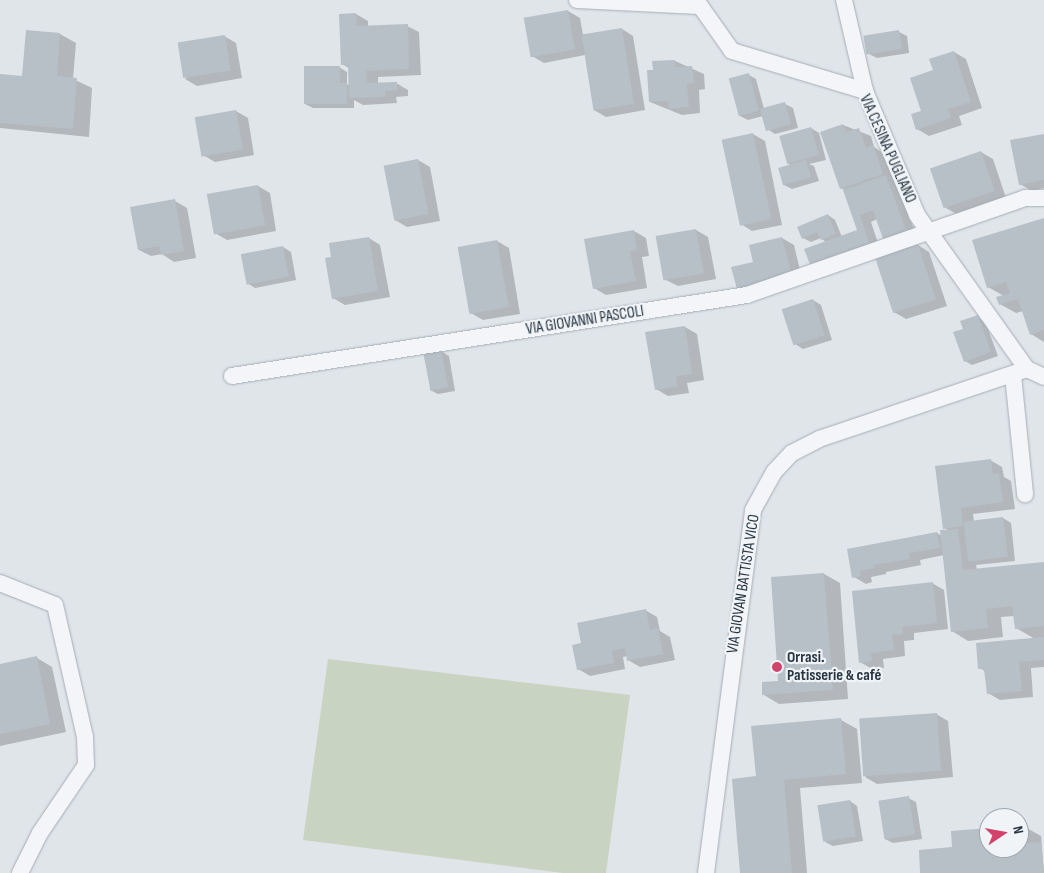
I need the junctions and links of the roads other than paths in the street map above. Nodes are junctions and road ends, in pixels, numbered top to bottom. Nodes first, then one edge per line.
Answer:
1 (577, 0) edge
2 (844, 0) edge
3 (697, 3) edge
4 (865, 91) junction
5 (1044, 198) edge
6 (929, 230) junction
7 (1020, 372) junction
8 (232, 376) dead end
9 (1044, 377) edge
10 (1025, 494) dead end
11 (0, 583) edge
12 (20, 873) edge
13 (706, 873) edge

1 - 3 street
2 - 4 street
3 - 4 street, VIA CESINA PUGLIANO
4 - 6 street, VIA CESINA PUGLIANO
5 - 6 street, VIA GIOVANNI PASCOLI
6 - 7 street, VIA CESINA PUGLIANO
6 - 8 street, VIA GIOVANNI PASCOLI
7 - 9 street
7 - 10 street
7 - 13 street, VIA GIOVAN BATTISTA VICO
11 - 12 street

